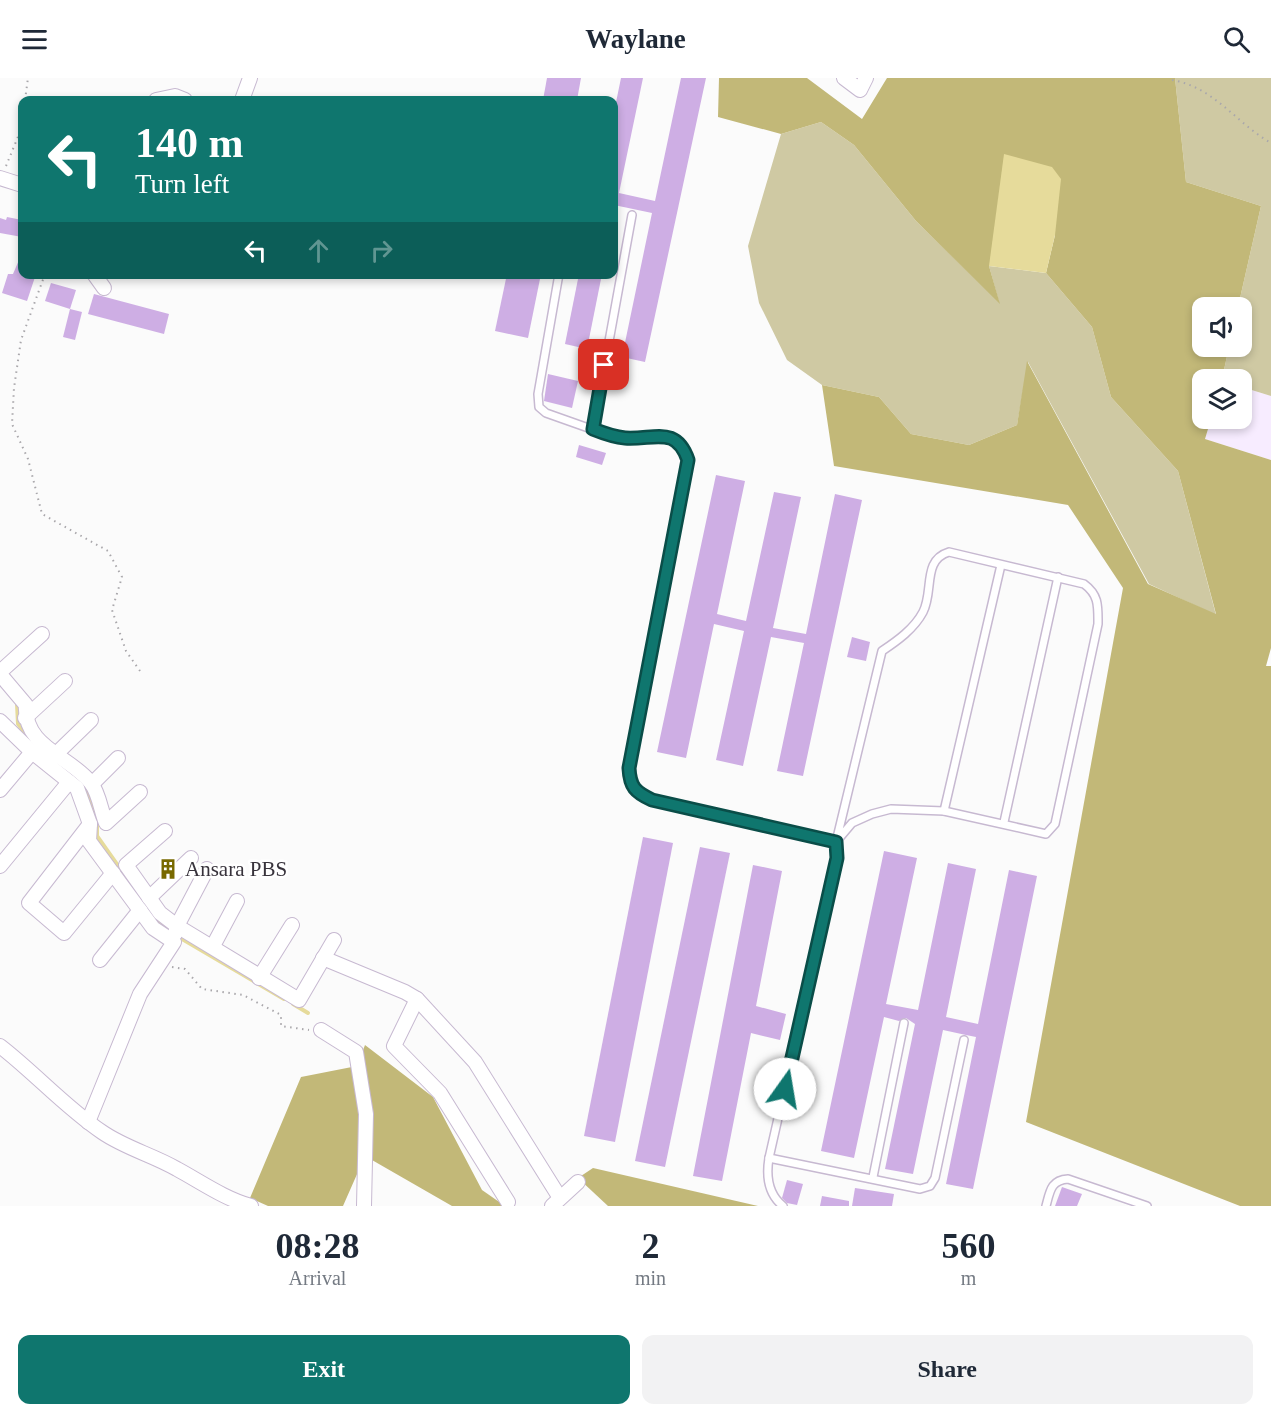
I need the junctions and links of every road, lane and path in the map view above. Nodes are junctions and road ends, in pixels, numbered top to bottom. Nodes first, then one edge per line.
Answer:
1 (28, 78) edge
2 (250, 78) edge
3 (844, 78) edge
4 (866, 78) edge
5 (1172, 80) dead end
6 (26, 96) edge
7 (243, 96) edge
8 (18, 137) edge
9 (1271, 143) edge
10 (0, 180) edge
11 (18, 184) edge
12 (632, 215) dead end
13 (43, 279) edge
14 (98, 279) edge
15 (558, 279) edge
16 (104, 288) dead end
17 (593, 429) junction
18 (1001, 565) junction
19 (1058, 577) junction
20 (42, 634) dead end
21 (140, 671) dead end
22 (0, 672) edge
23 (0, 678) edge
24 (65, 681) dead end
25 (25, 718) junction
26 (91, 720) dead end
27 (0, 721) edge
28 (32, 752) junction
29 (55, 755) junction
30 (118, 758) dead end
31 (69, 782) junction
32 (92, 784) junction
33 (0, 790) edge
34 (140, 792) dead end
35 (944, 811) junction
36 (1004, 822) junction
37 (90, 824) junction
38 (165, 831) dead end
39 (836, 842) junction
40 (191, 858) dead end
41 (0, 866) edge
42 (207, 868) dead end
43 (113, 873) junction
44 (149, 897) junction
45 (237, 901) dead end
46 (140, 910) junction
47 (292, 925) dead end
48 (177, 926) junction
49 (334, 939) dead end
50 (174, 942) junction
51 (213, 946) junction
52 (322, 958) junction
53 (100, 960) dead end
54 (155, 970) junction
55 (259, 978) junction
56 (417, 999) junction
57 (904, 1023) dead end
58 (321, 1030) joint
59 (964, 1040) dead end
60 (0, 1046) edge
61 (88, 1122) junction
62 (769, 1158) junction
63 (873, 1177) junction
64 (578, 1182) dead end
65 (508, 1202) dead end
66 (556, 1202) edge
67 (236, 1204) edge
68 (251, 1206) edge
69 (364, 1206) edge
70 (783, 1206) edge
71 (1046, 1206) edge
72 (1147, 1206) edge

1 - 6 path
2 - 7 street
3 - 4 street
5 - 9 path
8 - 10 path
10 - 11 street
12 - 17 lane
13 - 21 path
14 - 16 street
15 - 17 lane
17 - 39 lane
18 - 19 lane
18 - 35 lane
18 - 39 lane
19 - 36 lane
19 - 36 lane
20 - 22 street
23 - 25 street
24 - 25 street
25 - 29 street
26 - 29 street
27 - 28 street
28 - 31 street
28 - 33 street
29 - 32 street
30 - 32 street
31 - 37 street
31 - 41 street
32 - 34 street
35 - 36 lane
35 - 39 lane
37 - 43 street
37 - 43 street
38 - 44 street
39 - 62 lane
40 - 44 street
42 - 48 street
43 - 46 street
44 - 48 street
45 - 51 street
46 - 50 street
46 - 53 street
47 - 55 street
48 - 50 street
48 - 51 street
49 - 52 street
50 - 54 street
51 - 55 street
52 - 55 street
52 - 56 street
54 - 58 path
54 - 61 street
56 - 65 street
56 - 66 street
57 - 63 lane
58 - 69 street
59 - 63 lane
60 - 61 street
61 - 67 street
62 - 63 lane
62 - 70 lane
64 - 66 street
67 - 68 street
71 - 72 lane

